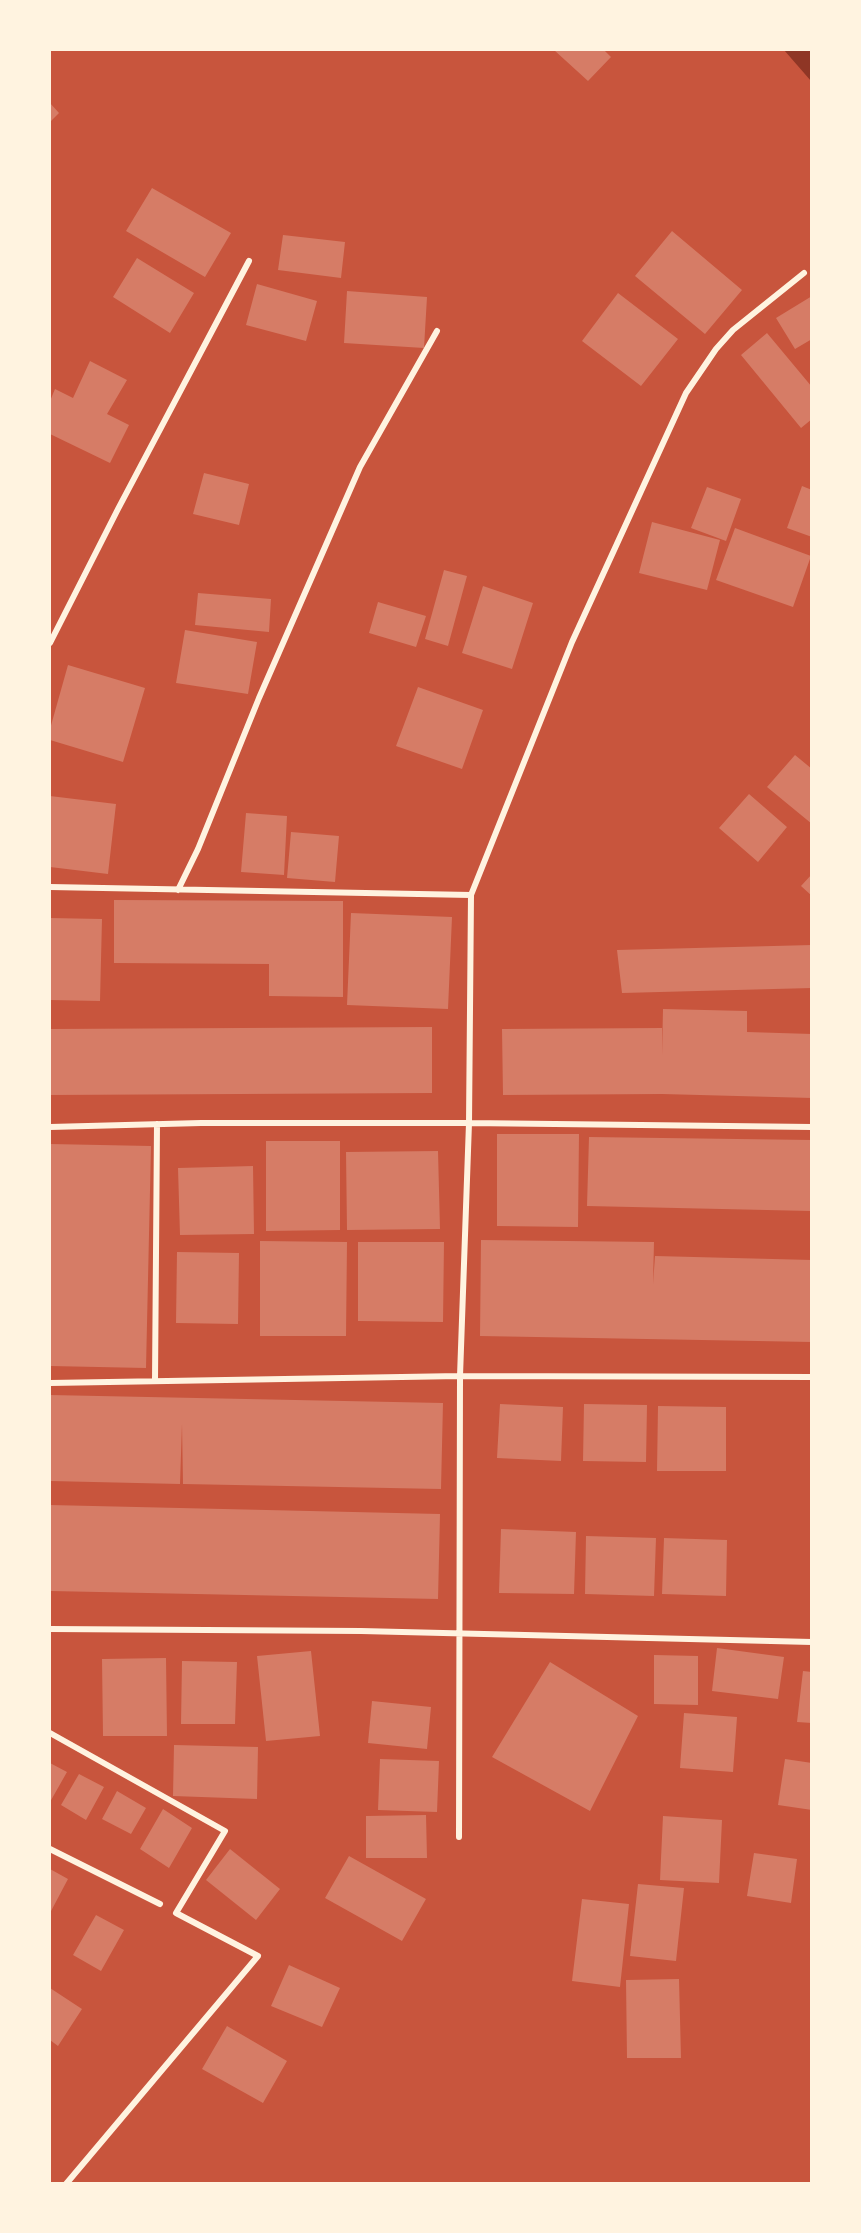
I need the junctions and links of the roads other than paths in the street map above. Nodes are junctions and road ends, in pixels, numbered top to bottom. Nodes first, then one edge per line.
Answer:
1 (249, 261) dead end
2 (804, 273) dead end
3 (438, 331) dead end
4 (50, 643) edge
5 (50, 887) edge
6 (178, 890) junction
7 (471, 895) junction
8 (469, 1123) junction
9 (157, 1124) junction
10 (812, 1126) edge
11 (50, 1127) edge
12 (459, 1376) junction
13 (812, 1377) edge
14 (155, 1381) junction
15 (50, 1383) edge
16 (50, 1629) edge
17 (461, 1635) junction
18 (812, 1642) edge
19 (50, 1733) edge
20 (459, 1837) dead end
21 (50, 1849) edge
22 (160, 1904) dead end
23 (66, 2184) edge

1 - 4 street
2 - 7 street
3 - 6 street
5 - 6 street
6 - 7 street
7 - 8 street
8 - 9 street
8 - 10 street
8 - 12 street
9 - 11 street
9 - 14 street
12 - 13 street
12 - 14 street
12 - 17 street
14 - 15 street
16 - 17 street
17 - 18 street
17 - 20 street
19 - 23 street
21 - 22 street

